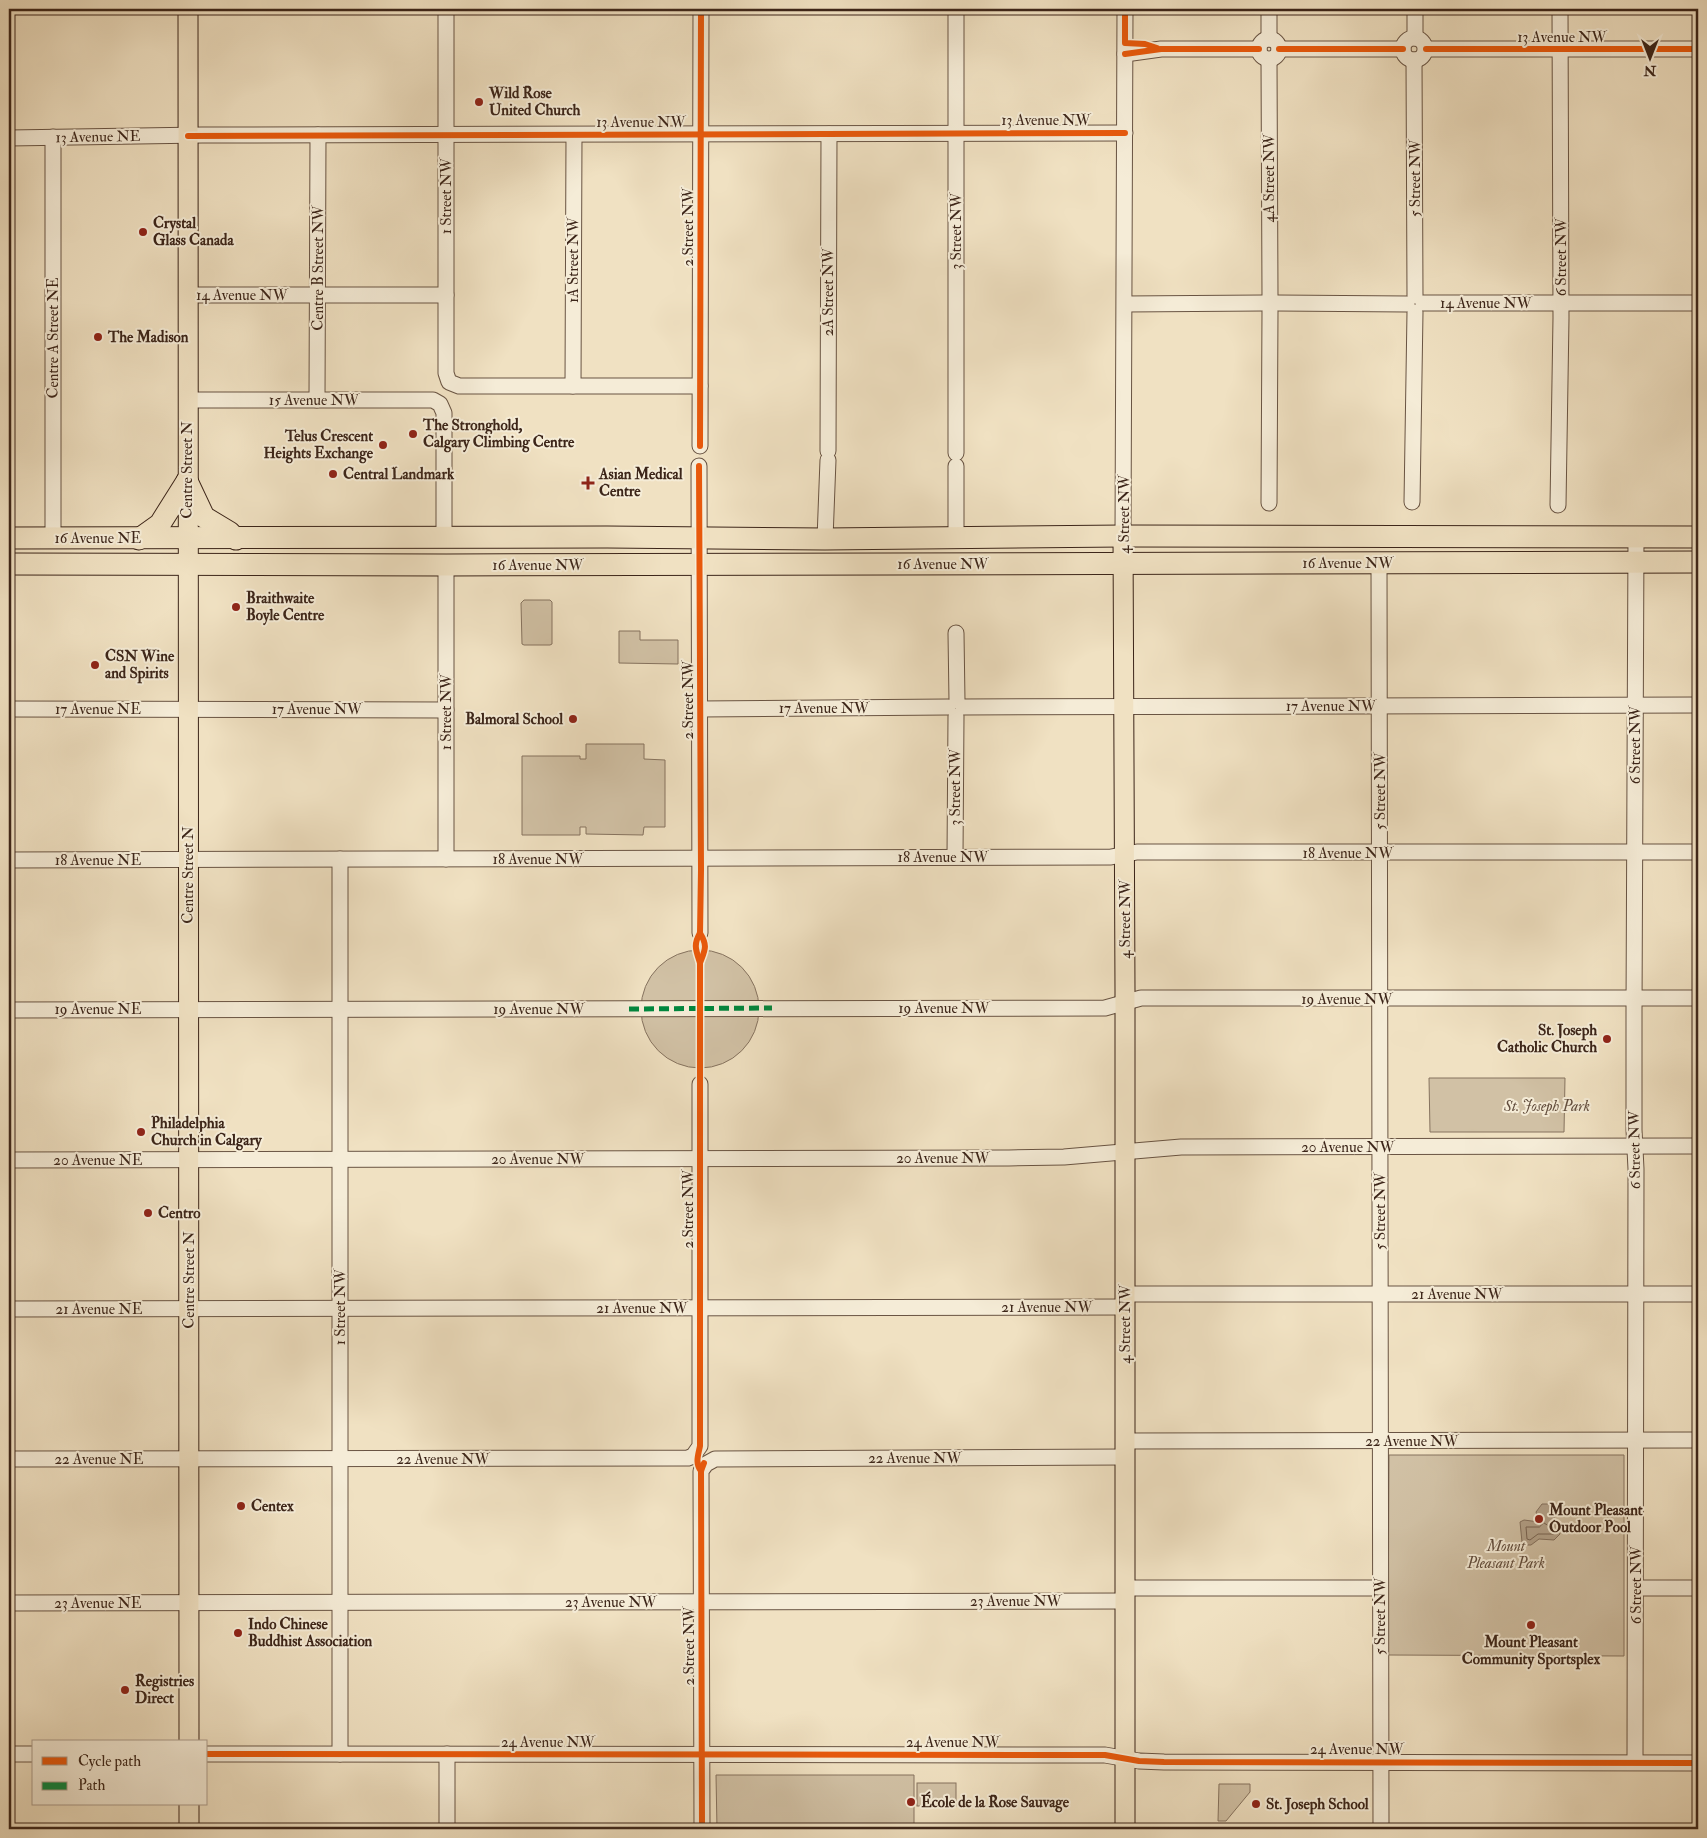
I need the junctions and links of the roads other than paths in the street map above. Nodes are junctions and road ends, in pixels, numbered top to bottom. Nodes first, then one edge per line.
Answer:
1 (188, 9) edge
2 (446, 9) edge
3 (701, 9) edge
4 (956, 9) edge
5 (1125, 9) edge
6 (1269, 9) edge
7 (1415, 9) edge
8 (1560, 9) edge
9 (1415, 38) junction
10 (1125, 48) junction
11 (1269, 49) junction
12 (1426, 49) junction
13 (1560, 49) junction
14 (1698, 49) edge
15 (1409, 55) junction
16 (1125, 132) junction
17 (956, 133) junction
18 (574, 134) junction
19 (701, 134) junction
20 (829, 134) junction
21 (318, 135) junction
22 (446, 135) junction
23 (188, 136) junction
24 (53, 137) junction
25 (9, 138) edge
26 (318, 294) junction
27 (446, 294) junction
28 (188, 295) junction
29 (1270, 303) junction
30 (1561, 303) junction
31 (1698, 303) edge
32 (1125, 304) junction
33 (1415, 304) junction
34 (573, 386) junction
35 (700, 386) junction
36 (187, 400) junction
37 (317, 400) junction
38 (700, 446) dead end
39 (700, 466) dead end
40 (187, 481) junction
41 (1412, 502) dead end
42 (1269, 503) dead end
43 (1558, 505) dead end
44 (1123, 536) junction
45 (444, 537) junction
46 (700, 537) junction
47 (1636, 537) junction
48 (1698, 537) edge
49 (9, 538) edge
50 (52, 538) junction
51 (187, 538) junction
52 (956, 538) junction
53 (139, 539) junction
54 (236, 539) junction
55 (825, 539) junction
56 (1636, 562) junction
57 (1698, 562) edge
58 (1124, 563) junction
59 (1379, 563) junction
60 (9, 564) edge
61 (187, 564) junction
62 (700, 564) junction
63 (446, 565) junction
64 (956, 633) dead end
65 (1636, 705) junction
66 (1698, 705) edge
67 (1380, 706) junction
68 (1124, 707) junction
69 (956, 708) junction
70 (9, 709) edge
71 (188, 709) junction
72 (700, 709) junction
73 (446, 710) junction
74 (1635, 852) junction
75 (1698, 852) edge
76 (1380, 853) junction
77 (1124, 855) junction
78 (955, 857) junction
79 (188, 859) junction
80 (340, 859) junction
81 (446, 859) junction
82 (701, 859) junction
83 (9, 860) edge
84 (700, 933) dead end
85 (1634, 998) junction
86 (1698, 998) edge
87 (1380, 999) junction
88 (1125, 1002) junction
89 (188, 1009) junction
90 (340, 1009) junction
91 (9, 1010) edge
92 (700, 1084) dead end
93 (1635, 1146) junction
94 (1698, 1146) edge
95 (1380, 1147) junction
96 (1124, 1153) junction
97 (700, 1158) junction
98 (340, 1159) junction
99 (9, 1160) edge
100 (188, 1160) junction
101 (1381, 1294) junction
102 (1635, 1294) junction
103 (1698, 1294) edge
104 (1125, 1300) junction
105 (189, 1308) junction
106 (340, 1308) junction
107 (701, 1308) junction
108 (9, 1309) edge
109 (1636, 1440) junction
110 (1698, 1440) edge
111 (1381, 1441) junction
112 (1125, 1449) junction
113 (696, 1453) joint
114 (9, 1459) edge
115 (189, 1459) junction
116 (340, 1459) junction
117 (706, 1464) joint
118 (1380, 1588) junction
119 (1636, 1588) junction
120 (1698, 1588) edge
121 (1125, 1595) junction
122 (188, 1602) junction
123 (340, 1602) junction
124 (701, 1602) junction
125 (9, 1603) edge
126 (189, 1740) edge
127 (9, 1754) edge
128 (32, 1754) edge
129 (208, 1754) edge
130 (340, 1754) junction
131 (447, 1754) junction
132 (702, 1754) junction
133 (1126, 1758) junction
134 (1381, 1762) junction
135 (1635, 1762) junction
136 (1698, 1762) edge
137 (189, 1806) edge
138 (189, 1829) edge
139 (447, 1829) edge
140 (702, 1829) edge
141 (1125, 1829) edge
142 (1381, 1829) edge

1 - 23 main road, Centre Street N
2 - 22 street, 1 Street NW
3 - 19 street, 2 Street NW
4 - 17 street, 3 Street NW
5 - 10 street, 4 Street NW
6 - 11 street, 4A Street NW
7 - 9 street
8 - 13 street, 6 Street NW
9 - 12 street
9 - 15 street
10 - 11 street
10 - 16 street, 4 Street NW
11 - 15 street
11 - 29 street, 4A Street NW
12 - 13 street, 13 Avenue NW
12 - 15 street
13 - 14 street, 13 Avenue NW
13 - 30 street, 6 Street NW
15 - 33 street, 5 Street NW
16 - 17 street, 13 Avenue NW
16 - 32 street, 4 Street NW
17 - 20 street, 13 Avenue NW
17 - 52 street, 3 Street NW
18 - 19 street, 13 Avenue NW
18 - 22 street, 13 Avenue NW
18 - 34 street, 1A Street NW
19 - 20 street, 13 Avenue NW
19 - 35 street, 2 Street NW
20 - 55 street, 2A Street NW
21 - 22 street, 13 Avenue NW
21 - 23 street, 13 Avenue NW
21 - 26 street, Centre B Street NW
22 - 27 street, 1 Street NW
23 - 24 street, 13 Avenue NE
23 - 28 main road, Centre Street N
24 - 25 street, 13 Avenue NE
24 - 50 street, Centre A Street NE
26 - 27 street, 14 Avenue NW
26 - 28 street, 14 Avenue NW
26 - 37 street, Centre B Street NW
27 - 34 street, 1 Street NW
28 - 36 main road, Centre Street N
29 - 32 street, 14 Avenue NW
29 - 33 street, 14 Avenue NW
29 - 42 street, 4A Street NW
30 - 31 street, 14 Avenue NW
30 - 33 street, 14 Avenue NW
30 - 43 street, 6 Street NW
32 - 44 street, 4 Street NW
33 - 41 street, 5 Street NW
34 - 35 street
35 - 38 street, 2 Street NW
36 - 37 street, 15 Avenue NW
36 - 40 main road, Centre Street N
37 - 45 street, 15 Avenue NW
39 - 46 street, 2 Street NW
40 - 51 main road, Centre Street N
40 - 53 highway
40 - 54 highway
44 - 47 highway, 16 Avenue NW
44 - 52 highway, 16 Avenue NW
44 - 58 main road, 4 Street NW
45 - 46 highway, 16 Avenue NW
45 - 54 highway, 16 Avenue NW
46 - 55 highway, 16 Avenue NW
46 - 62 street, 2 Street NW
47 - 48 highway, 16 Avenue NW
47 - 56 street, 6 Street NW
49 - 50 highway, 16 Avenue NE
50 - 53 highway, 16 Avenue NE
51 - 53 highway, 16 Avenue NE
51 - 54 highway, 16 Avenue NW
51 - 61 main road, Centre Street N
52 - 55 highway, 16 Avenue NW
56 - 57 highway, 16 Avenue NW
56 - 59 highway, 16 Avenue NW
56 - 65 street, 6 Street NW
58 - 59 highway, 16 Avenue NW
58 - 62 highway, 16 Avenue NW
58 - 68 main road, 4 Street NW
59 - 67 street, 5 Street NW
60 - 61 highway, 16 Avenue NE
61 - 63 highway, 16 Avenue NW
61 - 71 main road, Centre Street N
62 - 63 highway, 16 Avenue NW
62 - 72 street, 2 Street NW
63 - 73 street, 1 Street NW
64 - 69 street, 3 Street NW
65 - 66 street, 17 Avenue NW
65 - 67 street, 17 Avenue NW
65 - 74 street, 6 Street NW
67 - 68 street, 17 Avenue NW
67 - 76 street, 5 Street NW
68 - 69 street, 17 Avenue NW
68 - 77 main road, 4 Street NW
69 - 72 street, 17 Avenue NW
69 - 78 street, 3 Street NW
70 - 71 street, 17 Avenue NE
71 - 73 street, 17 Avenue NW
71 - 79 main road, Centre Street N
72 - 82 street, 2 Street NW
73 - 81 street, 1 Street NW
74 - 75 street, 18 Avenue NW
74 - 76 street, 18 Avenue NW
74 - 85 street, 6 Street NW
76 - 77 street, 18 Avenue NW
76 - 87 street, 5 Street NW
77 - 78 street, 18 Avenue NW
77 - 88 main road, 4 Street NW
78 - 82 street, 18 Avenue NW
79 - 80 street, 18 Avenue NW
79 - 83 street, 18 Avenue NE
79 - 89 main road, Centre Street N
80 - 81 street, 18 Avenue NW
80 - 90 street, 1 Street NW
81 - 82 street, 18 Avenue NW
82 - 84 street, 2 Street NW
85 - 86 street, 19 Avenue NW
85 - 87 street, 19 Avenue NW
85 - 93 street, 6 Street NW
87 - 88 street, 19 Avenue NW
87 - 95 street, 5 Street NW
88 - 90 street, 19 Avenue NW
88 - 96 main road, 4 Street NW
89 - 90 street, 19 Avenue NW
89 - 91 street, 19 Avenue NE
89 - 100 main road, Centre Street N
90 - 98 street, 1 Street NW
92 - 97 street, 2 Street NW
93 - 94 street, 20 Avenue NW
93 - 95 street, 20 Avenue NW
93 - 102 street, 6 Street NW
95 - 96 street, 20 Avenue NW
95 - 101 street, 5 Street NW
96 - 97 street, 20 Avenue NW
96 - 104 main road, 4 Street NW
97 - 98 street, 20 Avenue NW
97 - 107 street, 2 Street NW
98 - 100 street, 20 Avenue NW
98 - 106 street, 1 Street NW
99 - 100 street, 20 Avenue NE
100 - 105 main road, Centre Street N
101 - 102 street, 21 Avenue NW
101 - 104 street, 21 Avenue NW
101 - 111 street, 5 Street NW
102 - 103 street, 21 Avenue NW
102 - 109 street, 6 Street NW
104 - 107 street, 21 Avenue NW
104 - 112 main road, 4 Street NW
105 - 106 street, 21 Avenue NW
105 - 108 street, 21 Avenue NE
105 - 115 main road, Centre Street N
106 - 107 street, 21 Avenue NW
106 - 116 street, 1 Street NW
107 - 113 street, 2 Street NW
109 - 110 street, 22 Avenue NW
109 - 111 street, 22 Avenue NW
109 - 119 street, 6 Street NW
111 - 112 street, 22 Avenue NW
111 - 118 street, 5 Street NW
112 - 117 street, 22 Avenue NW
112 - 121 main road, 4 Street NW
113 - 116 street, 22 Avenue NW
114 - 115 street, 22 Avenue NE
115 - 116 street, 22 Avenue NW
115 - 122 main road, Centre Street N
116 - 123 street, 1 Street NW
117 - 124 street, 2 Street NW
118 - 121 street, 23 Avenue NW
118 - 134 street, 5 Street NW
119 - 120 street
119 - 135 street, 6 Street NW
121 - 124 street, 23 Avenue NW
121 - 133 main road, 4 Street NW
122 - 123 street, 23 Avenue NW
122 - 125 street, 23 Avenue NE
122 - 126 main road, Centre Street N
123 - 124 street, 23 Avenue NW
123 - 130 street, 1 Street NW
124 - 132 street, 2 Street NW
127 - 128 street
129 - 130 street, 24 Avenue NW
130 - 131 street, 24 Avenue NW
131 - 132 street, 24 Avenue NW
131 - 139 street
132 - 133 street, 24 Avenue NW
132 - 140 street, 2 Street NW
133 - 134 street, 24 Avenue NW
133 - 141 main road, 4 Street NW
134 - 135 street, 24 Avenue NW
134 - 142 street, 5 Street NW
135 - 136 street, 24 Avenue NW
137 - 138 main road

